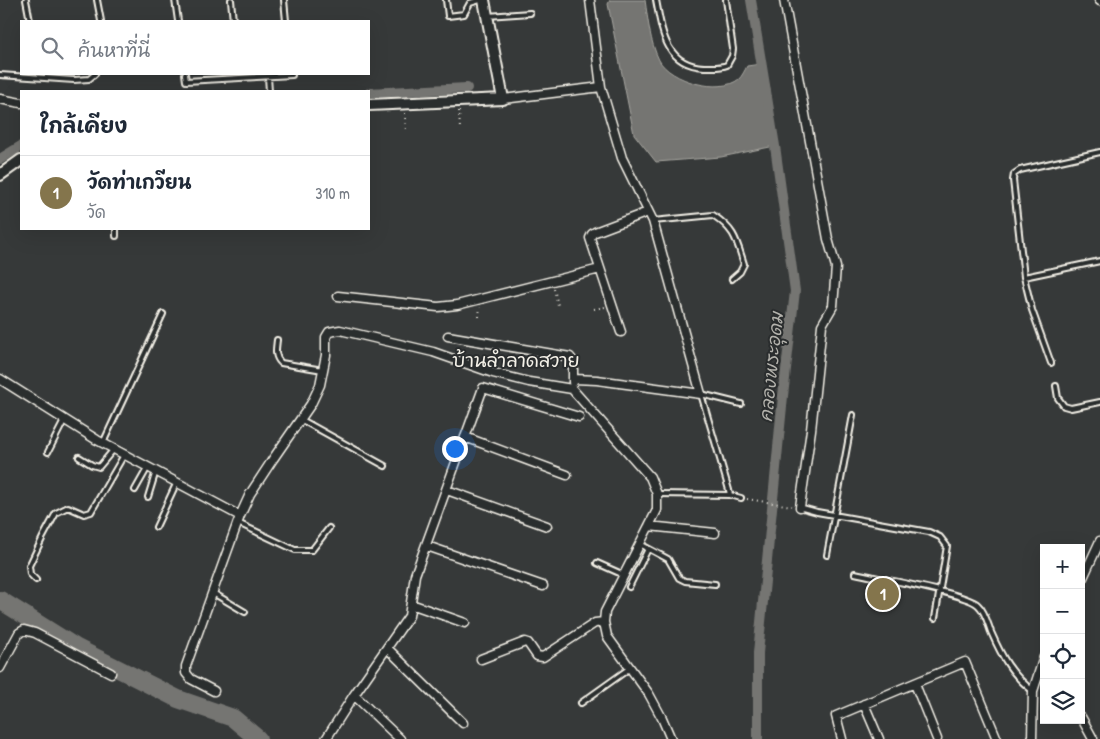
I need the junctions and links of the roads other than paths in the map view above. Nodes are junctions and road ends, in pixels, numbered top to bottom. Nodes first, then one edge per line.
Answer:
1 (26, 0) edge
2 (97, 0) edge
3 (175, 0) edge
4 (231, 0) edge
5 (284, 0) edge
6 (446, 0) edge
7 (480, 0) edge
8 (484, 0) edge
9 (590, 0) edge
10 (656, 0) edge
11 (726, 0) edge
12 (784, 0) edge
13 (530, 13) dead end
14 (487, 16) junction
15 (30, 20) edge
16 (101, 20) edge
17 (178, 20) edge
18 (233, 20) edge
19 (286, 20) edge
20 (0, 75) edge
21 (95, 75) edge
22 (185, 75) edge
23 (292, 75) edge
24 (41, 76) edge
25 (240, 76) edge
26 (268, 77) junction
27 (602, 88) junction
28 (269, 90) edge
29 (0, 99) edge
30 (502, 100) junction
31 (20, 103) edge
32 (370, 105) edge
33 (1100, 152) edge
34 (20, 161) edge
35 (0, 175) edge
36 (648, 212) junction
37 (653, 221) junction
38 (116, 230) edge
39 (116, 236) dead end
40 (1100, 261) edge
41 (600, 268) junction
42 (1024, 277) junction
43 (732, 279) dead end
44 (338, 296) dead end
45 (163, 314) dead end
46 (621, 332) dead end
47 (448, 336) dead end
48 (277, 340) dead end
49 (1051, 364) dead end
50 (323, 370) junction
51 (0, 378) edge
52 (574, 379) junction
53 (1056, 386) dead end
54 (572, 389) junction
55 (700, 394) junction
56 (1100, 402) edge
57 (741, 404) dead end
58 (854, 414) dead end
59 (579, 418) dead end
60 (65, 419) junction
61 (300, 419) junction
62 (465, 437) junction
63 (103, 443) junction
64 (114, 449) junction
65 (48, 452) dead end
66 (124, 455) junction
67 (79, 457) dead end
68 (385, 466) dead end
69 (148, 467) junction
70 (156, 471) junction
71 (566, 475) dead end
72 (176, 482) junction
73 (135, 490) dead end
74 (447, 490) junction
75 (657, 494) junction
76 (730, 495) junction
77 (148, 497) dead end
78 (741, 498) road end
79 (798, 507) joint
80 (834, 514) junction
81 (239, 520) junction
82 (547, 526) dead end
83 (649, 526) junction
84 (156, 527) dead end
85 (329, 528) dead end
86 (715, 534) dead end
87 (1100, 542) edge
88 (640, 544) junction
89 (427, 546) junction
90 (648, 549) junction
91 (827, 555) dead end
92 (597, 562) dead end
93 (855, 573) dead end
94 (1085, 574) edge
95 (624, 575) junction
96 (36, 580) dead end
97 (715, 584) dead end
98 (543, 586) dead end
99 (629, 587) dead end
100 (940, 591) junction
101 (213, 593) junction
102 (411, 604) junction
103 (245, 612) dead end
104 (935, 618) dead end
105 (604, 622) junction
106 (465, 623) dead end
107 (387, 648) junction
108 (481, 659) dead end
109 (0, 668) edge
110 (630, 668) junction
111 (1040, 671) edge
112 (111, 673) dead end
113 (915, 684) junction
114 (214, 691) dead end
115 (1034, 691) junction
116 (354, 694) junction
117 (581, 703) dead end
118 (864, 704) junction
119 (463, 723) dead end
120 (1085, 724) edge
121 (326, 739) edge
122 (400, 739) edge
123 (671, 739) edge
124 (842, 739) edge
125 (879, 739) edge
126 (937, 739) edge
127 (996, 739) edge
128 (1032, 739) edge
129 (1094, 739) edge

1 - 15 lane
2 - 16 lane
3 - 17 lane
4 - 18 lane
5 - 19 lane
6 - 7 lane
8 - 14 street
9 - 27 street
10 - 11 lane
12 - 79 street
13 - 14 lane
14 - 30 street
20 - 24 lane
21 - 24 lane
22 - 25 lane
23 - 26 lane
25 - 26 lane
26 - 28 lane
27 - 30 street
27 - 36 street
29 - 31 street
30 - 32 street
33 - 42 lane
34 - 35 street
36 - 37 street
36 - 41 street
37 - 43 lane
37 - 55 street
38 - 39 lane
40 - 42 lane
41 - 44 street
41 - 46 street
42 - 49 lane
45 - 63 lane
47 - 52 street
48 - 50 lane
50 - 54 street
50 - 61 street
51 - 60 street
52 - 54 street
52 - 55 street
53 - 56 lane
54 - 75 street
55 - 57 lane
55 - 76 lane
58 - 80 lane
59 - 62 street
60 - 63 street
60 - 65 lane
61 - 68 lane
61 - 81 street
62 - 71 street
62 - 74 street
63 - 64 street
64 - 66 street
64 - 67 lane
66 - 69 street
66 - 96 lane
69 - 70 street
69 - 73 lane
70 - 72 street
70 - 77 lane
72 - 81 street
72 - 84 lane
74 - 82 street
74 - 89 street
75 - 76 lane
75 - 83 street
76 - 78 lane
79 - 80 lane
80 - 91 lane
80 - 100 lane
81 - 85 lane
81 - 101 street
83 - 86 street
83 - 88 street
87 - 94 street
88 - 90 lane
88 - 95 street
89 - 98 street
89 - 102 street
90 - 97 lane
90 - 99 lane
92 - 95 lane
93 - 100 lane
95 - 105 street
100 - 104 lane
100 - 115 lane
101 - 103 lane
101 - 114 street
102 - 106 street
102 - 107 street
105 - 108 street
105 - 110 street
107 - 116 street
107 - 119 street
109 - 112 street
110 - 117 lane
110 - 123 street
111 - 115 street
113 - 118 street
113 - 126 street
113 - 127 street
115 - 128 street
116 - 121 street
116 - 122 street
118 - 124 street
118 - 125 street
120 - 129 street

